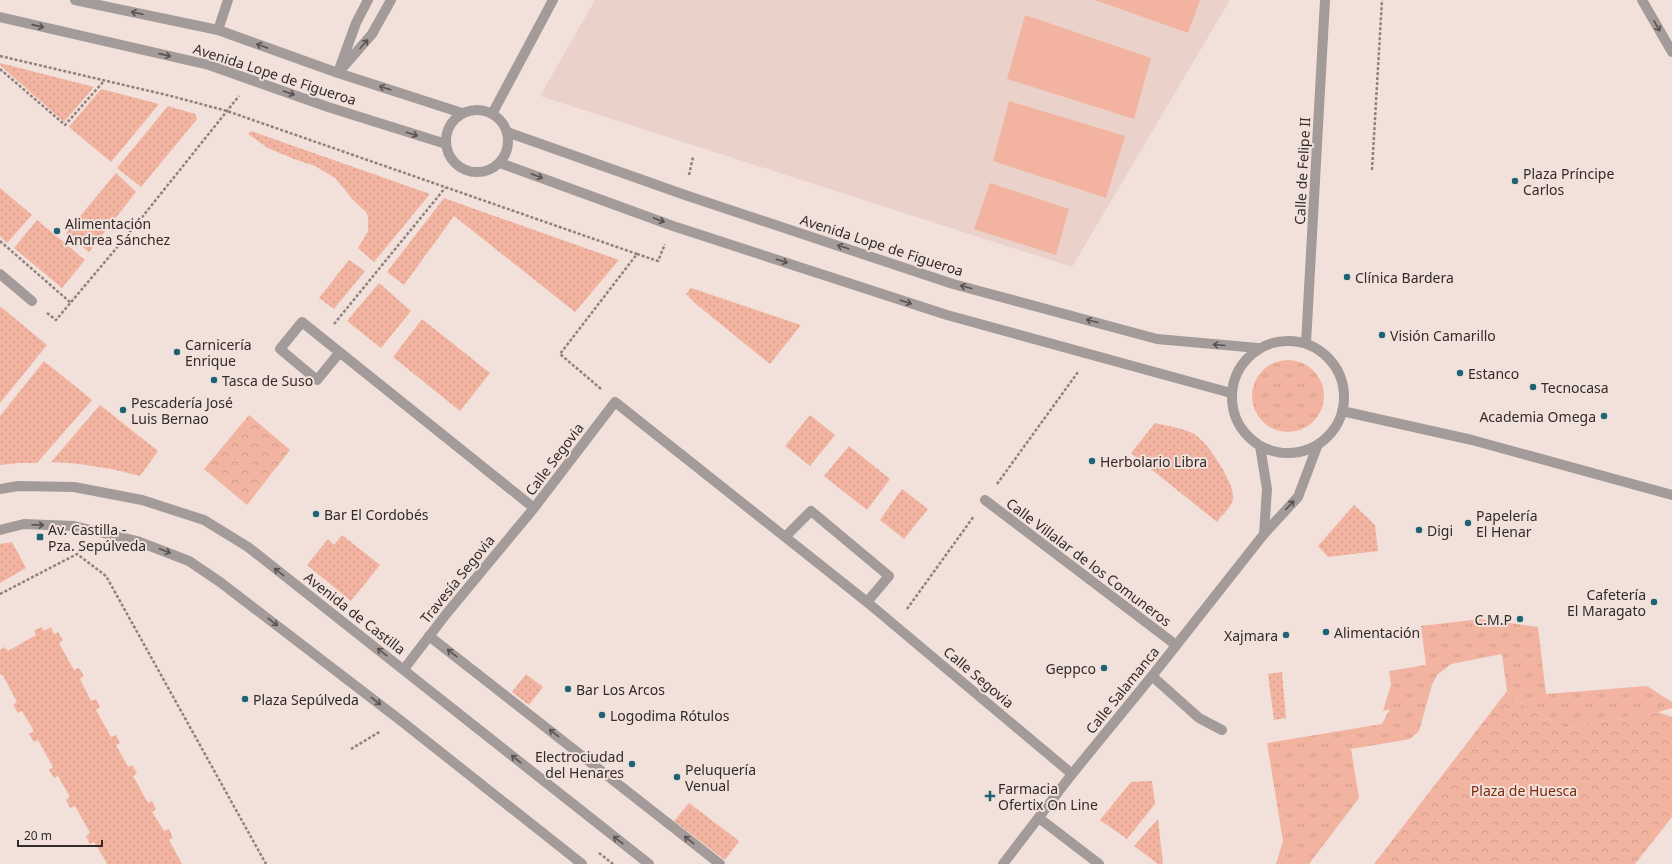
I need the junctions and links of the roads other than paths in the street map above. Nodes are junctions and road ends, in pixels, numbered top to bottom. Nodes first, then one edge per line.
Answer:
1 (75, 0) edge
2 (228, 0) edge
3 (368, 0) edge
4 (391, 0) edge
5 (552, 0) edge
6 (1325, 0) edge
7 (1642, 0) edge
8 (0, 17) edge
9 (218, 30) junction
10 (1672, 52) edge
11 (338, 73) junction
12 (462, 113) junction
13 (492, 114) junction
14 (507, 132) junction
15 (446, 144) junction
16 (500, 163) junction
17 (0, 274) edge
18 (32, 301) road end
19 (1306, 343) junction
20 (1258, 348) junction
21 (340, 352) junction
22 (1231, 393) junction
23 (1342, 411) junction
24 (1318, 444) junction
25 (1260, 446) junction
26 (0, 489) edge
27 (1672, 495) edge
28 (985, 500) dead end
29 (534, 508) junction
30 (0, 530) edge
31 (1264, 534) junction
32 (785, 537) junction
33 (867, 602) junction
34 (429, 636) junction
35 (1176, 646) junction
36 (404, 669) junction
37 (1152, 676) junction
38 (1222, 730) dead end
39 (1072, 774) junction
40 (1039, 818) junction
41 (582, 864) edge
42 (649, 864) edge
43 (720, 864) edge
44 (1003, 864) edge
45 (1099, 864) edge

9 -> 1 street, Avenida Lope de Figueroa
2 - 9 street
3 - 11 street
11 -> 4 street
5 - 13 street
6 - 19 street, Calle de Felipe II
7 -> 10 street
8 -> 15 street, Avenida Lope de Figueroa
11 -> 9 street, Avenida Lope de Figueroa
12 -> 11 street, Avenida Lope de Figueroa
12 - 13 street
12 - 15 street
13 - 14 street
14 - 16 street
20 -> 14 street, Avenida Lope de Figueroa
15 - 16 street
16 -> 22 street
17 - 18 street
19 - 20 street
19 - 23 street
20 - 22 street
21 - 21 street, Calle Segovia
21 - 29 street, Calle Segovia
22 - 25 street
23 - 24 street
23 - 27 street
24 - 25 street
31 -> 24 street, Calle Salamanca
25 - 31 street
36 -> 26 street, Avenida de Castilla
28 - 35 street, Calle Villalar de los Comuneros
29 - 32 street, Calle Segovia
29 - 34 street, Travesía Segovia
30 -> 41 street
31 - 35 street, Calle Salamanca
32 - 33 street, Calle Segovia
32 - 33 street
33 - 39 street, Calle Segovia
34 - 36 street, Travesía Segovia
43 -> 34 street
35 - 37 street, Calle Salamanca
42 -> 36 street, Avenida de Castilla
37 - 38 street
37 - 39 street, Calle Salamanca
39 - 40 street, Calle Salamanca
40 - 44 street, Calle Salamanca
40 - 45 street

